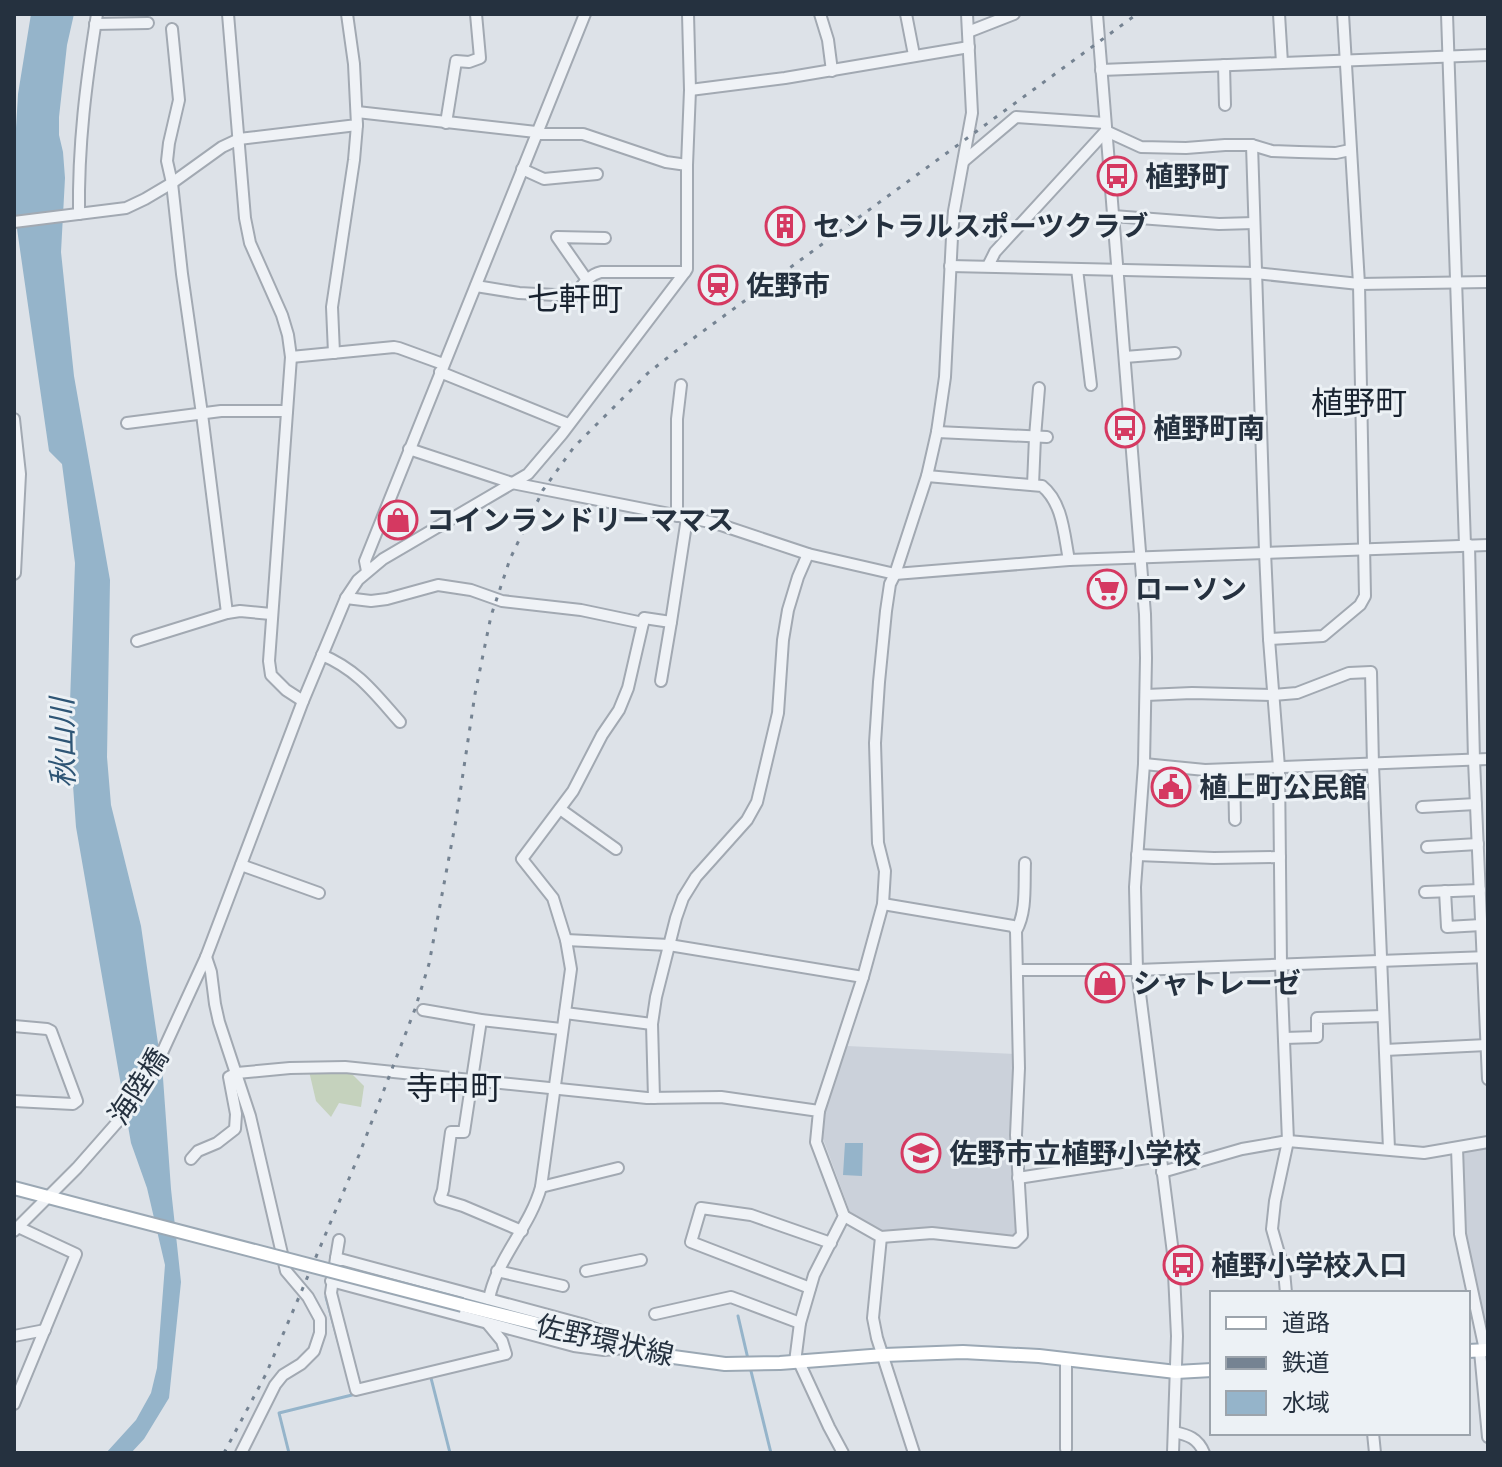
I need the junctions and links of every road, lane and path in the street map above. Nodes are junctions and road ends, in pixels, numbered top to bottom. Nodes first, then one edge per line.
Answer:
1 (228, 14) edge
2 (347, 14) edge
3 (476, 14) edge
4 (585, 14) edge
5 (687, 14) edge
6 (820, 14) edge
7 (906, 14) edge
8 (967, 14) edge
9 (1014, 14) edge
10 (1097, 14) edge
11 (1279, 14) edge
12 (1343, 14) edge
13 (1447, 14) edge
14 (96, 19) edge
15 (148, 23) dead end
16 (172, 29) dead end
17 (968, 32) junction
18 (969, 47) junction
19 (914, 55) junction
20 (1488, 55) edge
21 (1449, 57) junction
22 (1345, 61) junction
23 (1282, 63) junction
24 (1224, 65) junction
25 (1101, 70) junction
26 (832, 71) junction
27 (690, 90) junction
28 (1225, 105) dead end
29 (357, 112) junction
30 (446, 123) junction
31 (357, 125) junction
32 (1106, 127) junction
33 (536, 133) junction
34 (239, 139) junction
35 (1252, 145) junction
36 (1350, 150) junction
37 (964, 161) junction
38 (687, 165) junction
39 (522, 169) junction
40 (597, 174) dead end
41 (172, 183) junction
42 (76, 214) junction
43 (1113, 216) junction
44 (14, 222) edge
45 (1254, 223) junction
46 (605, 238) dead end
47 (950, 266) junction
48 (988, 266) junction
49 (1077, 269) junction
50 (1118, 271) junction
51 (685, 272) junction
52 (1255, 273) junction
53 (587, 280) junction
54 (1488, 282) edge
55 (1455, 283) junction
56 (1359, 284) junction
57 (476, 286) junction
58 (334, 353) junction
59 (1175, 353) dead end
60 (291, 357) junction
61 (1125, 357) junction
62 (441, 368) junction
63 (681, 385) dead end
64 (1091, 385) dead end
65 (1039, 388) dead end
66 (287, 411) junction
67 (202, 414) junction
68 (14, 419) edge
69 (127, 423) dead end
70 (568, 424) junction
71 (937, 432) junction
72 (1035, 437) junction
73 (1047, 437) dead end
74 (16, 444) edge
75 (409, 449) junction
76 (927, 476) junction
77 (512, 483) junction
78 (1033, 485) junction
79 (16, 515) edge
80 (682, 517) junction
81 (1467, 545) junction
82 (1488, 545) edge
83 (1365, 549) junction
84 (1265, 552) junction
85 (808, 554) junction
86 (1141, 556) junction
87 (1069, 560) junction
88 (367, 571) junction
89 (895, 574) junction
90 (14, 577) edge
91 (346, 598) junction
92 (227, 613) junction
93 (271, 614) junction
94 (671, 622) junction
95 (643, 623) junction
96 (1269, 639) junction
97 (137, 641) dead end
98 (322, 655) junction
99 (661, 681) dead end
100 (1146, 695) junction
101 (1273, 695) junction
102 (303, 701) junction
103 (400, 722) dead end
104 (1488, 759) edge
105 (1474, 760) junction
106 (1144, 764) junction
107 (1373, 765) junction
108 (1279, 767) junction
109 (1234, 769) junction
110 (1476, 804) junction
111 (1422, 807) dead end
112 (560, 809) junction
113 (1235, 820) dead end
114 (1478, 844) junction
115 (1427, 847) dead end
116 (616, 849) dead end
117 (1137, 855) junction
118 (1280, 857) junction
119 (1025, 863) dead end
120 (241, 865) junction
121 (1480, 890) junction
122 (1445, 891) junction
123 (1425, 892) dead end
124 (319, 893) dead end
125 (883, 904) junction
126 (1481, 925) junction
127 (1016, 931) junction
128 (566, 940) junction
129 (669, 945) junction
130 (206, 957) junction
131 (1485, 957) edge
132 (1381, 962) junction
133 (1281, 965) junction
134 (1018, 970) junction
135 (1137, 970) junction
136 (863, 977) junction
137 (423, 1010) dead end
138 (565, 1013) junction
139 (1383, 1016) junction
140 (481, 1020) junction
141 (652, 1024) junction
142 (14, 1026) edge
143 (561, 1029) junction
144 (1284, 1038) junction
145 (1487, 1045) edge
146 (1385, 1050) junction
147 (237, 1073) junction
148 (1488, 1079) edge
149 (471, 1081) junction
150 (556, 1090) junction
151 (654, 1098) junction
152 (14, 1101) edge
153 (819, 1111) junction
154 (1288, 1141) junction
155 (1488, 1142) edge
156 (1457, 1148) junction
157 (1389, 1149) junction
158 (1160, 1156) junction
159 (191, 1159) dead end
160 (618, 1168) dead end
161 (1162, 1172) junction
162 (1018, 1178) junction
163 (541, 1187) junction
164 (14, 1188) edge
165 (48, 1197) junction
166 (844, 1216) junction
167 (16, 1229) edge
168 (522, 1231) junction
169 (881, 1237) junction
170 (339, 1240) dead end
171 (831, 1243) junction
172 (336, 1258) junction
173 (641, 1260) dead end
174 (497, 1271) junction
175 (586, 1271) dead end
176 (331, 1281) junction
177 (563, 1286) dead end
178 (810, 1288) junction
179 (1286, 1291) edge
180 (1470, 1291) edge
181 (1470, 1292) edge
182 (489, 1299) junction
183 (655, 1314) dead end
184 (335, 1315) junction
185 (320, 1319) junction
186 (800, 1323) junction
187 (488, 1324) junction
188 (45, 1330) junction
189 (14, 1336) edge
190 (631, 1348) junction
191 (1480, 1350) edge
192 (884, 1355) junction
193 (1066, 1359) junction
194 (797, 1362) junction
195 (1210, 1370) edge
196 (1176, 1372) junction
197 (14, 1404) edge
198 (1174, 1432) junction
199 (1488, 1437) edge
200 (1066, 1449) dead end
201 (241, 1453) edge
202 (843, 1453) edge
203 (914, 1453) edge
204 (1173, 1453) edge
205 (1204, 1453) edge

1 - 34 street
2 - 29 street
3 - 30 street
4 - 33 street
5 - 27 street
6 - 26 street
7 - 19 street
8 - 17 street
9 - 17 street
10 - 25 street
11 - 23 street
12 - 22 street
13 - 21 street
14 - 15 street
14 - 42 street
16 - 41 street
17 - 18 street
18 - 19 street
18 - 37 street
19 - 26 street
20 - 21 street
21 - 22 street
21 - 55 street
22 - 23 street
22 - 36 street
23 - 24 street
24 - 25 street
24 - 28 street
25 - 32 street
26 - 27 street
27 - 38 street
29 - 30 street
29 - 31 street
30 - 33 street
31 - 34 street
31 - 58 street
32 - 35 street
32 - 37 street
32 - 43 street
32 - 48 street
33 - 38 street
33 - 39 street
34 - 41 street
34 - 60 street
35 - 36 street
35 - 45 street
36 - 56 street
37 - 47 street
38 - 51 street
39 - 40 street
39 - 57 street
41 - 42 street
41 - 67 street
42 - 44 street
43 - 45 street
43 - 50 street
45 - 52 street
46 - 53 street
47 - 48 street
47 - 71 street
48 - 49 street
49 - 50 street
49 - 64 street
50 - 52 street
50 - 61 street
51 - 53 street
51 - 70 street
52 - 56 street
52 - 84 street
53 - 57 street
54 - 55 street
55 - 56 street
55 - 81 street
56 - 83 street
57 - 62 street
58 - 60 street
58 - 62 street
59 - 61 street
60 - 66 street
61 - 86 street
62 - 70 street
62 - 75 street
63 - 80 street
65 - 72 street
66 - 67 street
66 - 93 street
67 - 69 street
67 - 92 street
68 - 74 street
70 - 77 street
71 - 72 street
71 - 76 street
72 - 73 street
72 - 78 street
74 - 79 street
75 - 77 street
75 - 88 street
76 - 78 street
76 - 89 street
77 - 80 street
77 - 88 street
78 - 87 street
79 - 90 street
80 - 85 street
80 - 94 street
81 - 82 street
81 - 83 street
81 - 105 street
83 - 84 street
83 - 96 street
84 - 86 street
84 - 96 street
85 - 89 street
85 - 129 street
86 - 87 street
86 - 100 street
87 - 89 street
88 - 91 street, 海陸橋
89 - 125 street
91 - 95 street
91 - 98 street, 海陸橋
92 - 93 street
92 - 97 street
93 - 102 street
94 - 95 street
94 - 99 street
95 - 112 street
96 - 101 street
98 - 102 street, 海陸橋
98 - 103 street
100 - 101 street
100 - 106 street
101 - 107 street
101 - 108 street
102 - 120 street, 海陸橋
104 - 105 street
105 - 107 street
105 - 110 street
106 - 109 street
106 - 117 street
107 - 108 street
107 - 132 street
108 - 109 street
108 - 118 street
109 - 113 street
110 - 111 street
110 - 114 street
112 - 116 street
112 - 128 street
114 - 115 street
114 - 121 street
117 - 118 street
117 - 135 street
118 - 133 street
119 - 127 street
120 - 124 street
120 - 130 street, 海陸橋
121 - 122 street
121 - 126 street
122 - 123 street
122 - 126 street
125 - 127 street
125 - 136 street
126 - 131 street
127 - 134 street
128 - 129 street
128 - 138 street
129 - 136 street
129 - 141 street
130 - 147 street
130 - 165 street, 海陸橋
131 - 132 street
131 - 145 street
132 - 133 street
132 - 139 street
133 - 135 street
133 - 144 street
134 - 135 street
134 - 162 street
135 - 158 street
136 - 153 street
137 - 140 street
138 - 141 street
138 - 143 street
139 - 144 street
139 - 146 street
140 - 143 street
140 - 149 street
141 - 151 street
142 - 152 street
143 - 150 street
144 - 154 street
145 - 146 street
145 - 148 street
146 - 157 street
147 - 149 street
147 - 159 street
147 - 185 street
149 - 150 street
149 - 168 street
150 - 151 street
150 - 163 street
151 - 153 street
153 - 166 street
154 - 157 street
154 - 161 street
154 - 179 street
155 - 156 street
156 - 157 street
156 - 180 street
158 - 161 street
158 - 162 street
160 - 163 street
161 - 196 street
162 - 169 street
163 - 168 street
164 - 165 main road, 佐野環状線
165 - 167 street, 海陸橋
165 - 190 main road, 佐野環状線, bridge
166 - 169 street
166 - 171 street
167 - 188 street
168 - 174 street
169 - 192 street
170 - 172 street
171 - 178 street
171 - 178 street
172 - 176 street
172 - 182 street
173 - 175 street
174 - 177 street
174 - 182 street
176 - 184 street
176 - 187 street
178 - 186 street
181 - 191 street
182 - 190 street
183 - 186 street
184 - 185 street
184 - 187 street
185 - 201 street
186 - 194 street
187 - 190 street
188 - 189 street
188 - 197 street
190 - 194 main road, 佐野環状線
191 - 199 street
192 - 193 main road, 佐野環状線
192 - 194 main road, 佐野環状線
192 - 203 street
193 - 196 main road, 佐野環状線
193 - 200 street
194 - 202 street
195 - 196 main road, 佐野環状線
196 - 198 street
198 - 204 street
198 - 205 street

